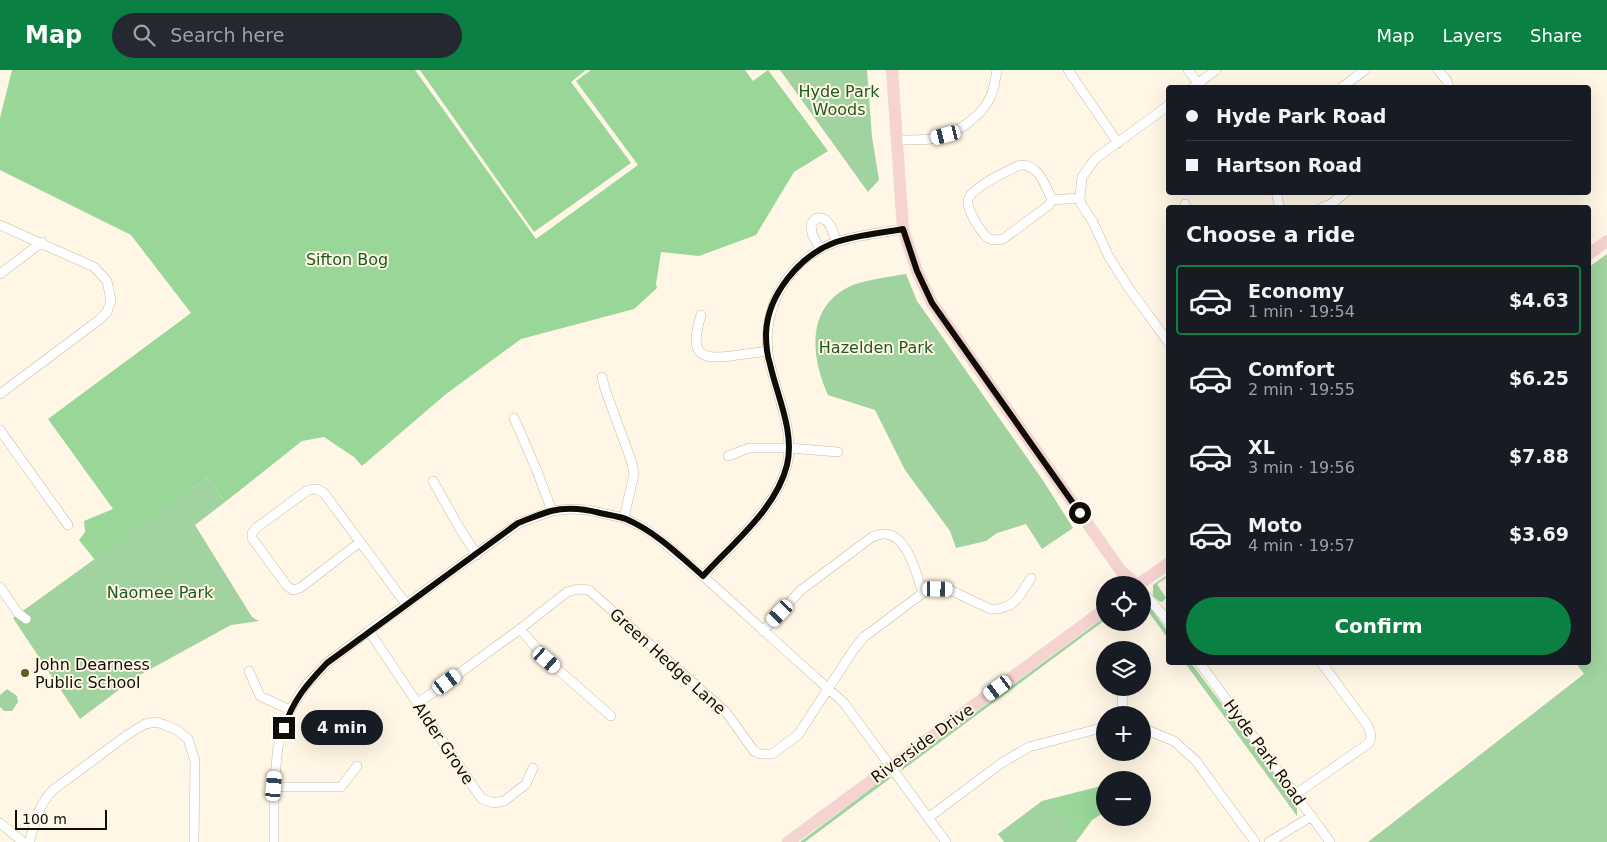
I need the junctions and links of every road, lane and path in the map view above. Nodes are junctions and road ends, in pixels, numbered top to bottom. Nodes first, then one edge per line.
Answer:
1 (892, 70) edge
2 (997, 70) edge
3 (1068, 70) edge
4 (1188, 70) edge
5 (1216, 70) edge
6 (1365, 70) edge
7 (1438, 70) edge
8 (1196, 85) edge
9 (1198, 85) edge
10 (1345, 85) edge
11 (1448, 85) edge
12 (1166, 107) edge
13 (896, 140) junction
14 (1118, 143) junction
15 (1342, 195) edge
16 (1080, 198) junction
17 (1052, 200) junction
18 (1328, 205) edge
19 (0, 225) edge
20 (903, 229) junction
21 (1607, 241) edge
22 (42, 242) junction
23 (837, 242) junction
24 (820, 249) junction
25 (1591, 253) edge
26 (0, 274) edge
27 (701, 315) dead end
28 (1166, 339) edge
29 (767, 351) junction
30 (602, 377) dead end
31 (0, 394) edge
32 (514, 418) dead end
33 (0, 430) edge
34 (788, 448) junction
35 (838, 452) dead end
36 (728, 456) dead end
37 (433, 481) dead end
38 (552, 511) junction
39 (624, 518) junction
40 (68, 525) dead end
41 (360, 542) junction
42 (477, 555) junction
43 (1166, 564) edge
44 (703, 576) junction
45 (1127, 576) edge
46 (1150, 576) edge
47 (1031, 578) dead end
48 (0, 587) edge
49 (923, 593) junction
50 (1151, 601) edge
51 (406, 604) junction
52 (1096, 616) edge
53 (26, 619) dead end
54 (1166, 619) edge
55 (520, 629) junction
56 (368, 631) junction
57 (764, 631) junction
58 (1201, 665) edge
59 (1322, 665) edge
60 (250, 671) dead end
61 (828, 688) junction
62 (417, 704) junction
63 (290, 710) junction
64 (611, 716) dead end
65 (1096, 729) edge
66 (1151, 732) edge
67 (356, 766) dead end
68 (890, 767) junction
69 (532, 768) dead end
70 (274, 786) junction
71 (1296, 794) junction
72 (1312, 816) junction
73 (928, 818) junction
74 (0, 823) edge
75 (23, 842) edge
76 (29, 842) edge
77 (194, 842) edge
78 (274, 842) edge
79 (788, 842) edge
80 (946, 842) edge
81 (1255, 842) edge
82 (1269, 842) edge
83 (1330, 842) edge

1 - 13 main road
2 - 13 street
3 - 14 street
4 - 8 street
5 - 9 street
6 - 10 street
7 - 11 street
12 - 14 street
13 - 20 main road
14 - 16 street
15 - 18 street
16 - 17 street
16 - 28 street
17 - 17 street
19 - 22 street
20 - 23 street
20 - 45 main road
21 - 25 main road
22 - 26 street
22 - 31 street
23 - 24 street
23 - 24 street
24 - 29 street
27 - 29 street
29 - 34 street
30 - 39 street
32 - 38 street
33 - 40 street
34 - 35 street
34 - 36 street
34 - 44 street
37 - 42 street
38 - 39 street
38 - 42 street
39 - 44 street
41 - 41 street
41 - 51 street
42 - 51 street
43 - 46 main road
44 - 57 street
47 - 49 street, Green Hedge Lane
48 - 53 street
49 - 57 street
49 - 61 street, Green Hedge Lane
50 - 54 street
51 - 56 street
52 - 68 main road, Riverside Drive
55 - 61 street, Green Hedge Lane
55 - 62 street, Green Hedge Lane
55 - 64 street
56 - 62 street, Alder Grove
56 - 63 street
57 - 61 street
58 - 71 street, Hyde Park Road
59 - 71 street
60 - 63 street
61 - 68 street
62 - 69 street, Alder Grove
63 - 70 street
65 - 73 street
66 - 81 street
67 - 70 street
68 - 73 street
68 - 79 main road, Riverside Drive
70 - 78 street
71 - 72 street, Hyde Park Road
72 - 82 street
72 - 83 street, Hyde Park Road
73 - 80 street
74 - 75 street
76 - 77 street

